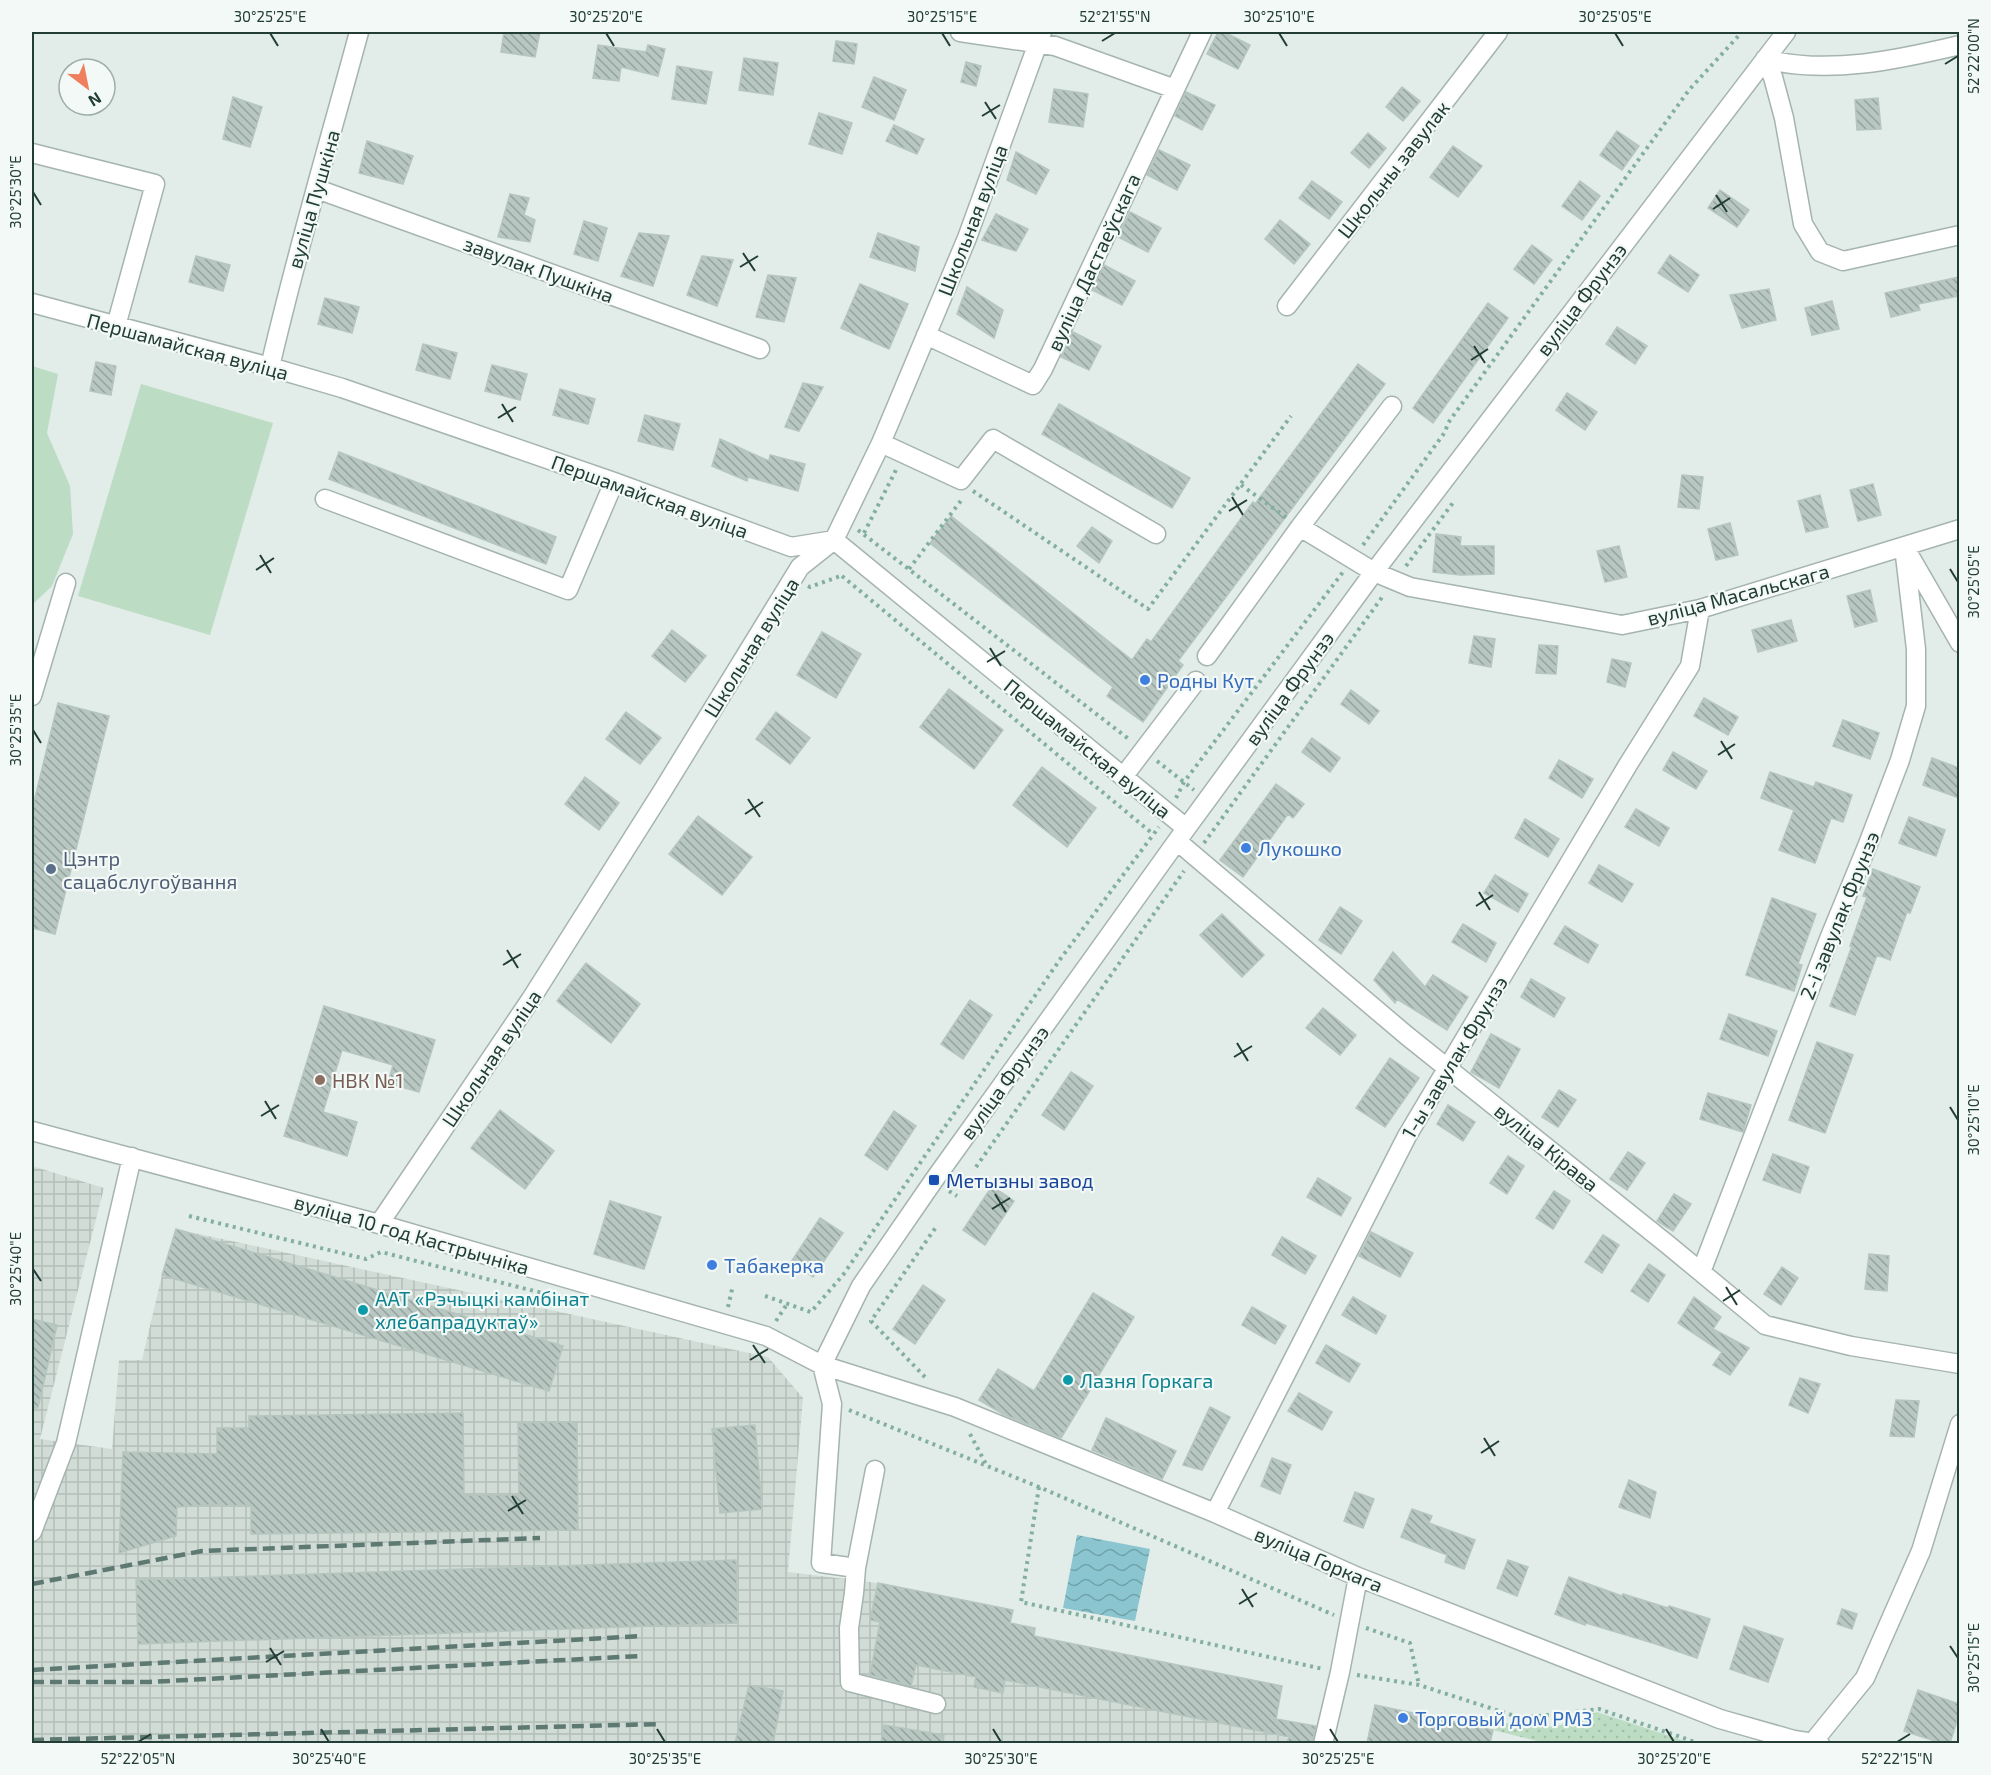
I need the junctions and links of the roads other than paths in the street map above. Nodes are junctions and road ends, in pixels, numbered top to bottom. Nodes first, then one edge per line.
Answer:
1 (359, 32) edge
2 (960, 32) edge
3 (1202, 32) edge
4 (1498, 32) edge
5 (1786, 32) edge
6 (1040, 37) edge
7 (1959, 45) edge
8 (1765, 58) junction
9 (1175, 89) junction
10 (32, 153) edge
11 (317, 189) junction
12 (1959, 235) edge
13 (32, 303) edge
14 (1287, 306) dead end
15 (116, 326) junction
16 (926, 335) junction
17 (760, 349) dead end
18 (270, 367) junction
19 (1392, 406) dead end
20 (881, 443) junction
21 (614, 482) junction
22 (325, 499) dead end
23 (1300, 527) junction
24 (1959, 530) edge
25 (838, 532) junction
26 (1156, 534) dead end
27 (1904, 547) junction
28 (1374, 572) junction
29 (66, 583) dead end
30 (1700, 609) junction
31 (1959, 643) edge
32 (1207, 656) dead end
33 (1196, 681) dead end
34 (33, 688) edge
35 (1123, 777) junction
36 (1181, 834) junction
37 (1447, 1068) junction
38 (32, 1131) edge
39 (132, 1157) junction
40 (379, 1224) junction
41 (1701, 1272) junction
42 (1959, 1364) edge
43 (822, 1365) junction
44 (1959, 1424) edge
45 (875, 1470) dead end
46 (1215, 1514) junction
47 (32, 1532) edge
48 (856, 1569) junction
49 (1358, 1577) junction
50 (936, 1704) dead end
51 (1793, 1742) edge
52 (1817, 1742) edge
53 (1323, 1743) edge

1 - 11 street, вуліца Пушкіна
2 - 6 street
3 - 9 street, вуліца Дастаеўскага
4 - 14 street, Школьны завулак
5 - 8 street, вуліца Фрунзэ
6 - 9 street
6 - 16 street, Школьная вуліца
7 - 8 street
8 - 12 street
8 - 28 street, вуліца Фрунзэ
9 - 16 street, вуліца Дастаеўскага
10 - 15 street
11 - 17 street, завулак Пушкіна
11 - 18 street, вуліца Пушкіна
13 - 15 street, Першамайская вуліца
15 - 18 street, Першамайская вуліца
16 - 20 street, Школьная вуліца
18 - 21 street, Першамайская вуліца
19 - 23 street
20 - 25 street, Школьная вуліца
20 - 26 street
21 - 22 street
21 - 25 street, Першамайская вуліца
23 - 28 street, вуліца Масальскага
23 - 32 street
24 - 27 street, вуліца Масальскага
25 - 35 street, Першамайская вуліца
25 - 40 street, Школьная вуліца
27 - 30 street, вуліца Масальскага
27 - 31 street
27 - 41 street, 2-і завулак Фрунзэ
28 - 30 street, вуліца Масальскага
28 - 36 street, вуліца Фрунзэ
29 - 34 street
30 - 37 street, 1-ы завулак Фрунзэ
33 - 35 street
35 - 36 street, Першамайская вуліца
36 - 37 street, вуліца Кірава
36 - 43 street, вуліца Фрунзэ
37 - 41 street, вуліца Кірава
37 - 46 street, 1-ы завулак Фрунзэ
38 - 39 street, вуліца 10 год Кастрычніка
39 - 40 street, вуліца 10 год Кастрычніка
39 - 47 street
40 - 43 street, вуліца 10 год Кастрычніка
41 - 42 street, вуліца Кірава
43 - 46 street, вуліца Горкага
43 - 48 street
44 - 52 street
45 - 48 street
46 - 49 street, вуліца Горкага
48 - 50 street
49 - 51 street, вуліца Горкага
49 - 53 street
51 - 52 street, вуліца Горкага

